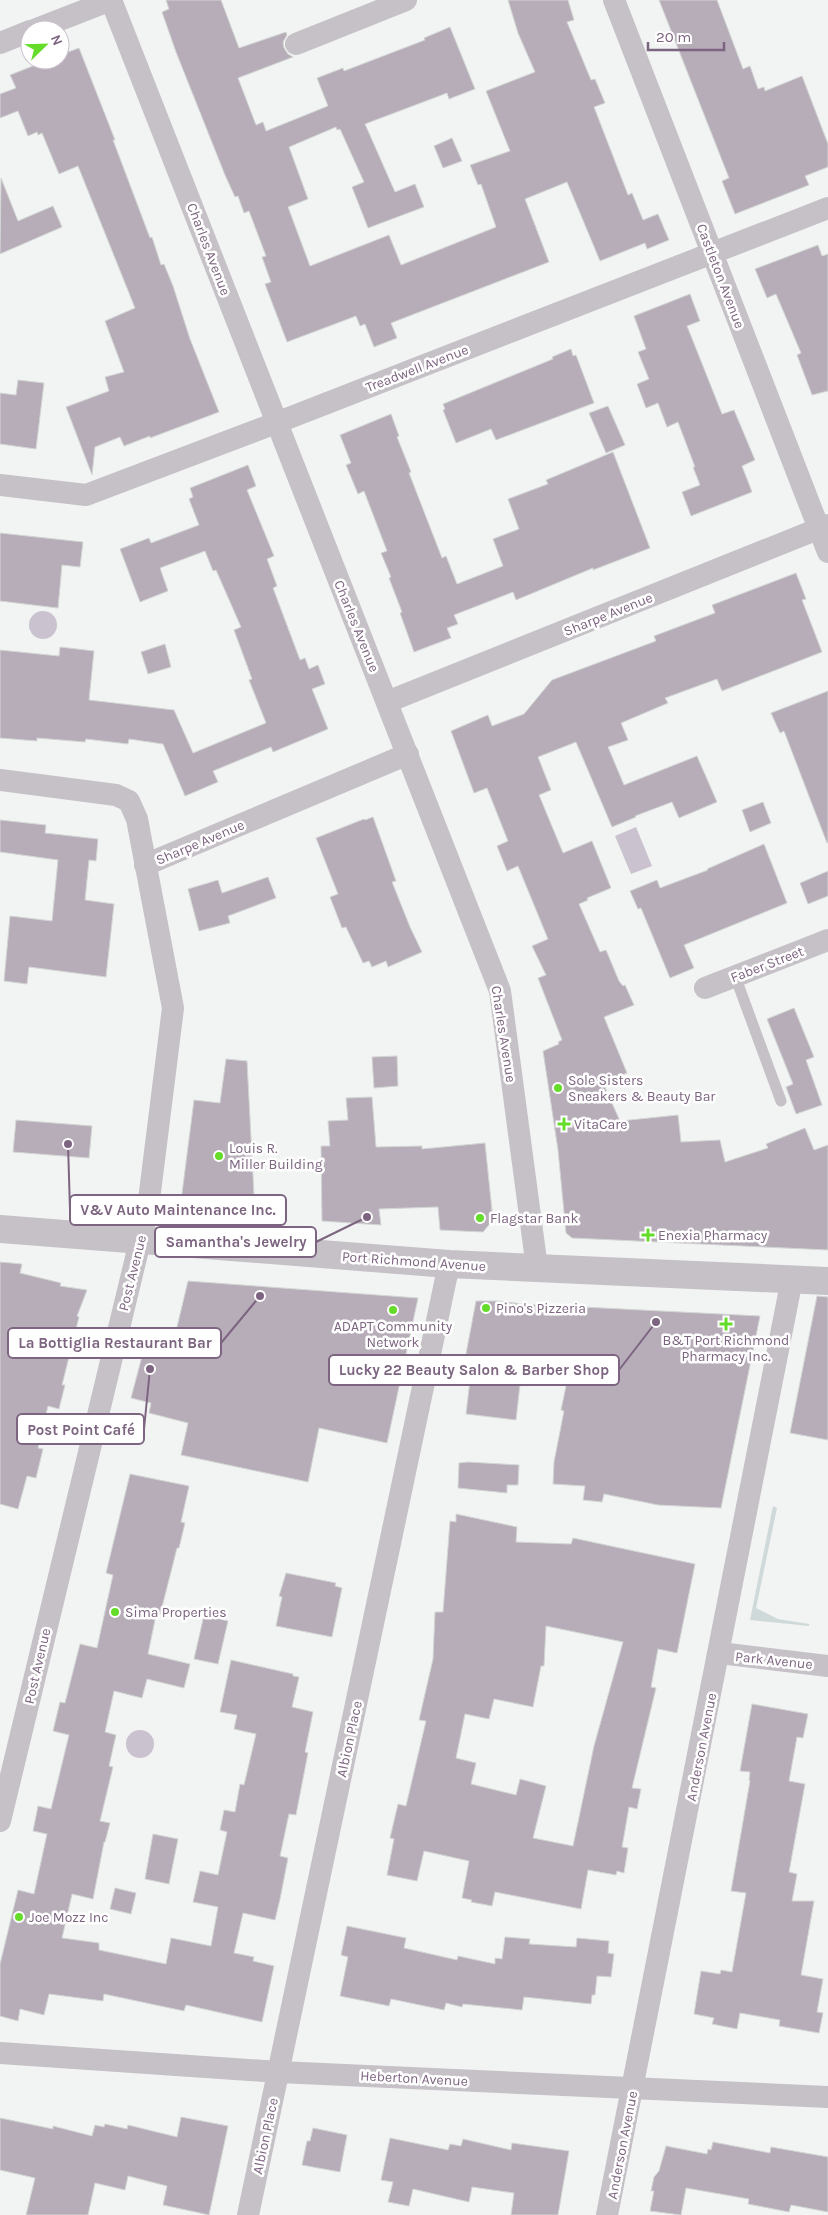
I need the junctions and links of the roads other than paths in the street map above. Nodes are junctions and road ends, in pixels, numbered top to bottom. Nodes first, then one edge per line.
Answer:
1 (111, 0) edge
2 (406, 0) edge
3 (614, 0) edge
4 (60, 20) edge
5 (20, 35) edge
6 (0, 43) edge
7 (296, 44) dead end
8 (828, 208) edge
9 (712, 253) junction
10 (276, 423) junction
11 (0, 485) edge
12 (824, 527) edge
13 (828, 552) edge
14 (388, 702) junction
15 (408, 754) junction
16 (0, 780) edge
17 (145, 865) junction
18 (828, 940) edge
19 (735, 976) junction
20 (705, 988) dead end
21 (781, 1101) dead end
22 (0, 1229) edge
23 (140, 1241) junction
24 (449, 1264) junction
25 (537, 1268) junction
26 (792, 1279) junction
27 (828, 1281) edge
28 (720, 1654) junction
29 (828, 1666) edge
30 (0, 1821) edge
31 (0, 2052) edge
32 (279, 2072) junction
33 (633, 2088) junction
34 (828, 2097) edge
35 (248, 2215) edge
36 (607, 2215) edge

1 - 4 street
1 - 10 street, Charles Avenue
2 - 7 street
3 - 9 street, Castleton Avenue
5 - 6 street
8 - 9 street, Treadwell Avenue
9 - 10 street, Treadwell Avenue
9 - 12 street, Castleton Avenue
10 - 11 street, Treadwell Avenue
10 - 14 street, Charles Avenue
12 - 13 street, Castleton Avenue
12 - 14 street, Sharpe Avenue
14 - 15 street, Charles Avenue
15 - 17 street, Sharpe Avenue
15 - 25 street, Charles Avenue
16 - 17 street, Sharpe Avenue
17 - 23 street, Post Avenue
18 - 19 street, Faber Street
19 - 20 street, Faber Street
19 - 21 lane
22 - 23 street, Port Richmond Avenue
23 - 24 street, Port Richmond Avenue
23 - 30 street, Post Avenue
24 - 25 street, Port Richmond Avenue
24 - 32 street, Albion Place
25 - 26 street, Port Richmond Avenue
26 - 27 street, Port Richmond Avenue
26 - 28 street, Anderson Avenue
28 - 29 street, Park Avenue
28 - 33 street, Anderson Avenue
31 - 32 street, Heberton Avenue
32 - 33 street, Heberton Avenue
32 - 35 street, Albion Place
33 - 34 street, Heberton Avenue
33 - 36 street, Anderson Avenue

